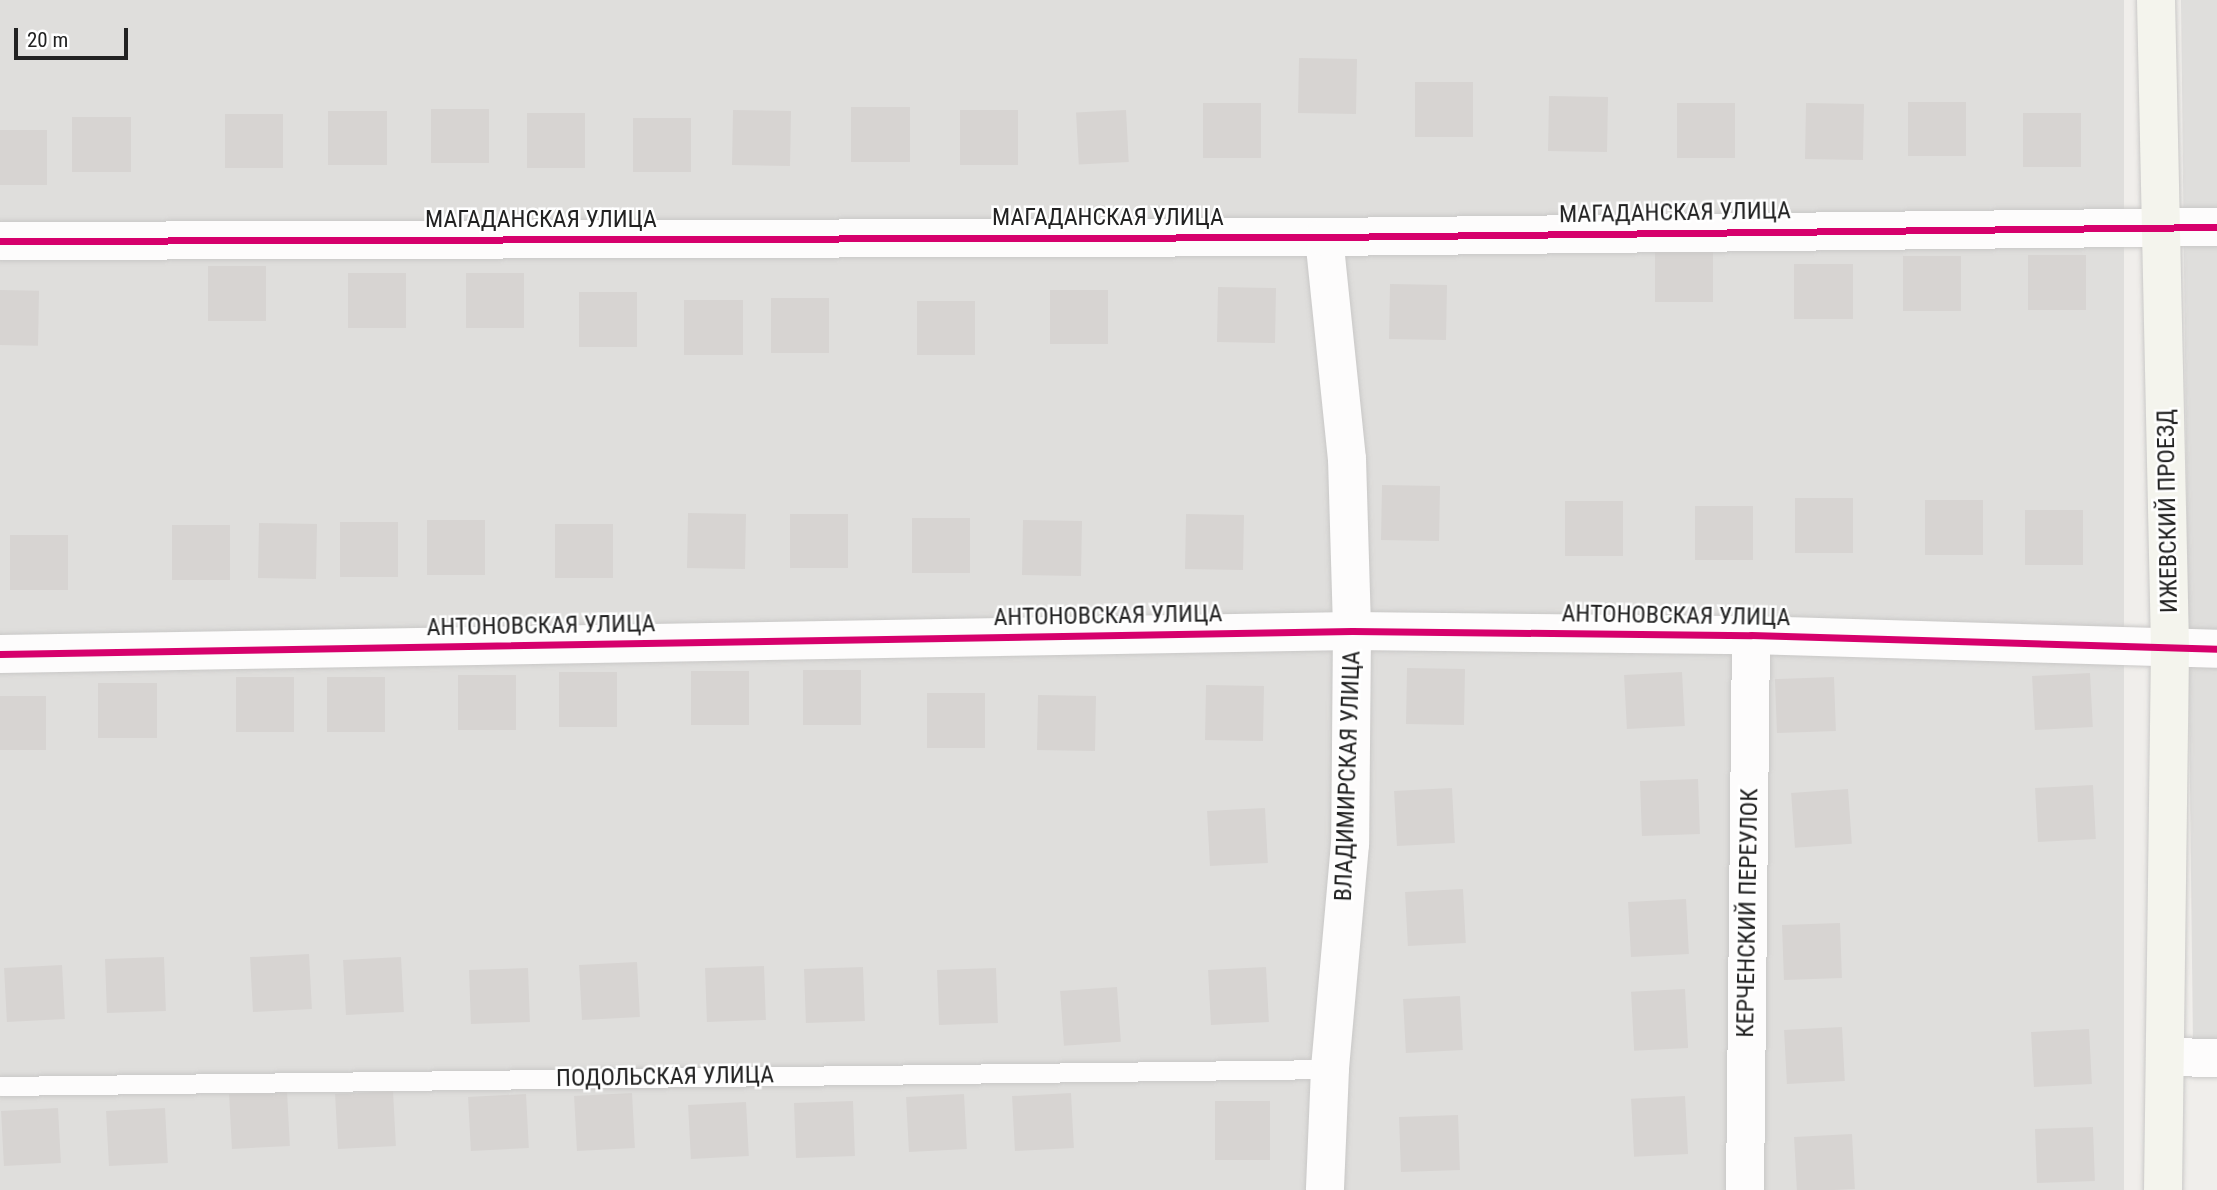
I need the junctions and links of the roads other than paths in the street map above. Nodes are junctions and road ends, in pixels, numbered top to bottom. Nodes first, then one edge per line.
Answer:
1 (2156, 0) edge
2 (2162, 227) junction
3 (2217, 227) edge
4 (1324, 237) junction
5 (0, 241) edge
6 (1352, 631) junction
7 (1751, 635) junction
8 (2170, 649) junction
9 (2217, 649) edge
10 (0, 654) edge
11 (2168, 1056) junction
12 (2217, 1058) edge
13 (1330, 1069) junction
14 (0, 1086) edge
15 (1325, 1190) edge
16 (1745, 1190) edge
17 (2163, 1190) edge

1 - 2 street, ИЖЕВСКИЙ ПРОЕЗД
2 - 3 street, МАГАДАНСКАЯ УЛИЦА
2 - 4 street, МАГАДАНСКАЯ УЛИЦА
2 - 8 street, ИЖЕВСКИЙ ПРОЕЗД
4 - 5 street, МАГАДАНСКАЯ УЛИЦА
4 - 6 street, ВЛАДИМИРСКАЯ УЛИЦА
6 - 7 street, АНТОНОВСКАЯ УЛИЦА
6 - 10 street, АНТОНОВСКАЯ УЛИЦА
6 - 13 street, ВЛАДИМИРСКАЯ УЛИЦА
7 - 8 street, АНТОНОВСКАЯ УЛИЦА
7 - 16 street, КЕРЧЕНСКИЙ ПЕРЕУЛОК
8 - 9 street, АНТОНОВСКАЯ УЛИЦА
8 - 11 street, ИЖЕВСКИЙ ПРОЕЗД
11 - 12 street
11 - 17 street, ИЖЕВСКИЙ ПРОЕЗД
13 - 14 lane, ПОДОЛЬСКАЯ УЛИЦА
13 - 15 street, ВЛАДИМИРСКАЯ УЛИЦА

